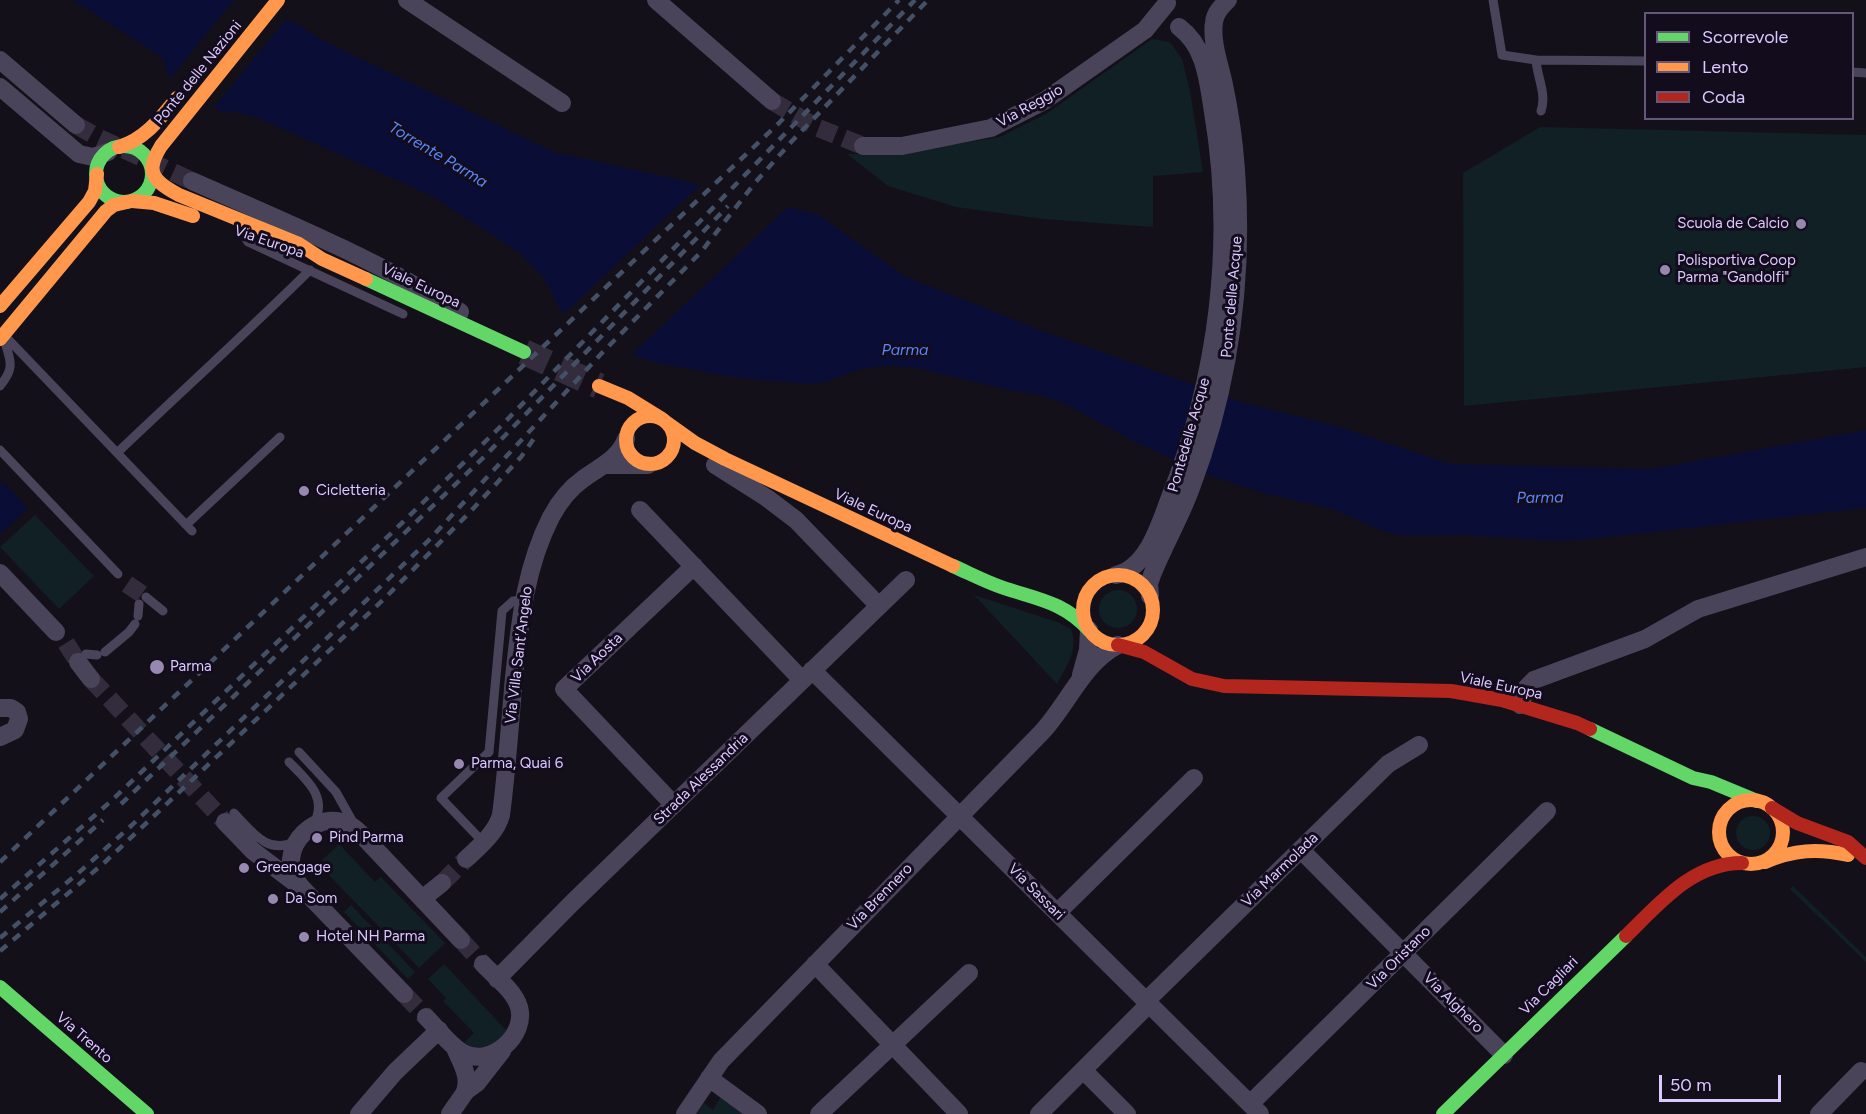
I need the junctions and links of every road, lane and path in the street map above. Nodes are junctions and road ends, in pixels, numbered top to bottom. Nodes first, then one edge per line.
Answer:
1 (278, 0) edge
2 (407, 0) edge
3 (656, 0) edge
4 (1493, 0) edge
5 (1167, 2) edge
6 (1220, 4) edge
7 (1177, 25) junction
8 (1145, 30) junction
9 (0, 60) edge
10 (1536, 60) junction
11 (1644, 61) edge
12 (189, 84) dead end
13 (0, 87) edge
14 (772, 101) tunnel mouth
15 (562, 103) dead end
16 (1541, 111) dead end
17 (76, 125) tunnel mouth
18 (863, 146) tunnel mouth
19 (113, 149) junction
20 (152, 170) junction
21 (97, 174) junction
22 (192, 181) tunnel mouth
23 (130, 201) junction
24 (1231, 229) junction
25 (243, 233) junction
26 (322, 259) junction
27 (310, 270) junction
28 (0, 306) edge
29 (403, 314) dead end
30 (1, 335) edge
31 (506, 344) junction
32 (524, 352) tunnel mouth
33 (0, 386) edge
34 (665, 421) junction
35 (280, 437) dead end
36 (626, 437) junction
37 (0, 450) edge
38 (687, 451) junction
39 (708, 451) junction
40 (117, 453) junction
41 (656, 463) junction
42 (604, 465) junction
43 (640, 510) dead end
44 (1866, 557) edge
45 (694, 566) junction
46 (1146, 566) junction
47 (0, 573) edge
48 (118, 574) tunnel mouth
49 (1108, 577) junction
50 (906, 580) dead end
51 (1027, 593) junction
52 (1150, 596) junction
53 (146, 597) tunnel mouth
54 (523, 600) junction
55 (139, 604) dead end
56 (879, 606) junction
57 (163, 610) dead end
58 (1152, 615) junction
59 (1089, 630) junction
60 (56, 632) tunnel mouth
61 (1118, 645) junction
62 (82, 658) joint
63 (807, 675) junction
64 (91, 679) tunnel mouth
65 (1078, 682) junction
66 (1253, 685) junction
67 (1520, 705) junction
68 (0, 708) edge
69 (0, 737) edge
70 (1419, 745) dead end
71 (299, 752) dead end
72 (289, 762) dead end
73 (1194, 778) dead end
74 (1693, 778) junction
75 (1757, 801) junction
76 (674, 805) junction
77 (1772, 808) junction
78 (1547, 811) dead end
79 (959, 816) junction
80 (230, 818) joint
81 (1719, 831) junction
82 (360, 833) junction
83 (305, 834) junction
84 (483, 842) junction
85 (1301, 850) junction
86 (1866, 858) edge
87 (466, 859) tunnel mouth
88 (1765, 862) junction
89 (1742, 863) junction
90 (442, 883) tunnel mouth
91 (1681, 884) junction
92 (302, 888) junction
93 (422, 899) junction
94 (1057, 913) junction
95 (460, 940) tunnel mouth
96 (1403, 953) junction
97 (483, 964) tunnel mouth
98 (815, 964) junction
99 (969, 973) dead end
100 (497, 979) junction
101 (0, 987) edge
102 (404, 994) tunnel mouth
103 (1148, 1003) junction
104 (439, 1030) junction
105 (508, 1042) junction
106 (892, 1045) junction
107 (1504, 1054) junction
108 (1083, 1070) junction
109 (1861, 1071) dead end
110 (709, 1078) junction
111 (464, 1094) junction
112 (1255, 1109) edge
113 (1455, 1110) edge
114 (147, 1114) edge
115 (358, 1114) edge
116 (450, 1114) edge
117 (685, 1114) edge
118 (758, 1114) edge
119 (819, 1114) edge
120 (959, 1114) edge
121 (1039, 1114) edge
122 (1127, 1114) edge
123 (1819, 1114) edge

1 - 20 main road, Ponte delle Nazioni
2 - 15 street
3 - 14 street
4 - 10 lane
5 - 7 street, Via Reggio
5 - 8 street, Via Reggio
6 - 7 street, Via Reggio
6 - 24 street, Ponte delle Acque
7 - 8 street, Via Reggio
7 - 24 street, Ponte delle Acque
8 - 18 street, Via Reggio
9 - 17 street
10 - 11 lane
10 - 16 lane
12 - 19 main road, Ponte delle Nazioni
13 - 19 street
19 - 20 main road
19 - 21 main road
20 - 23 main road
20 - 26 main road, Via Europa
21 - 23 main road
21 - 28 main road
22 - 31 street, Via Europa
23 - 25 main road, Via Europa
23 - 30 main road
24 - 46 street, Pontedelle Acque
25 - 26 main road, Via Europa
25 - 27 lane
26 - 31 main road, Viale Europa
27 - 29 lane
27 - 40 lane
30 - 33 lane
30 - 40 lane
31 - 32 main road, Via Europa
34 - 36 main road
34 - 36 main road
34 - 39 main road
34 - 41 main road
35 - 40 lane
36 - 41 main road
36 - 42 street, Via Villa Sant'Angelo
37 - 48 lane
38 - 39 main road
38 - 41 main road
38 - 56 street
39 - 51 main road, Viale Europa
41 - 42 street
42 - 54 street, Via Villa Sant'Angelo
43 - 45 street, Via Sassari
44 - 67 street
45 - 63 street, Via Sassari
45 - 76 street, Via Aosta
46 - 49 street
46 - 52 street
47 - 60 street
49 - 51 main road, Viale Europa
49 - 52 main road
49 - 59 main road
50 - 56 street, Strada Alessandria
51 - 59 main road, Viale Europa
52 - 58 main road
53 - 57 lane
54 - 84 street, Via Villa Sant'Angelo
54 - 84 lane
55 - 62 lane
56 - 63 street, Strada Alessandria
58 - 61 main road
58 - 66 main road, Viale Europa
59 - 61 main road
59 - 65 street, Via Brennero
61 - 65 street, Via Brennero
61 - 66 main road, Viale Europa
62 - 64 street
63 - 76 street, Strada Alessandria
63 - 79 street, Via Sassari
65 - 79 street, Via Brennero
66 - 67 main road, Viale Europa
67 - 74 main road, Viale Europa
68 - 69 street
70 - 85 street, Via Marmolada
71 - 82 lane
72 - 83 lane
73 - 94 street
74 - 75 main road, Viale Europa
74 - 81 main road, Viale Europa
75 - 77 main road, Viale Europa
75 - 81 main road
76 - 100 street, Strada Alessandria
77 - 86 main road, Viale Europa
77 - 88 main road
78 - 96 street, Via Oristano
79 - 94 street, Via Sassari
79 - 98 street, Via Brennero
80 - 83 lane
80 - 92 street
81 - 89 main road, Viale Europa
81 - 91 main road, Via Cagliari
82 - 83 street
82 - 93 street
83 - 92 street
84 - 87 street, Via Villa Sant'Angelo
85 - 96 street, Via Alghero
85 - 103 street, Via Marmolada
86 - 88 main road, Viale Europa
88 - 89 main road, Viale Europa
89 - 91 main road, Via Cagliari
90 - 93 street
91 - 107 main road, Via Cagliari
92 - 102 street
93 - 95 street
94 - 103 street, Via Sassari
96 - 107 street, Via Alghero
96 - 112 street, Via Oristano
97 - 100 street
98 - 106 street
98 - 110 street, Via Brennero
99 - 106 street
100 - 105 street
101 - 114 main road, Via Trento
103 - 108 street, Via Marmolada
103 - 112 street, Via Sassari
104 - 105 street
104 - 111 street
104 - 115 street
105 - 111 street
106 - 119 street
106 - 120 street
107 - 113 main road, Via Cagliari
108 - 121 street, Via Marmolada
108 - 122 street
109 - 123 street
110 - 117 street, Via Brennero
110 - 118 street
111 - 116 street

